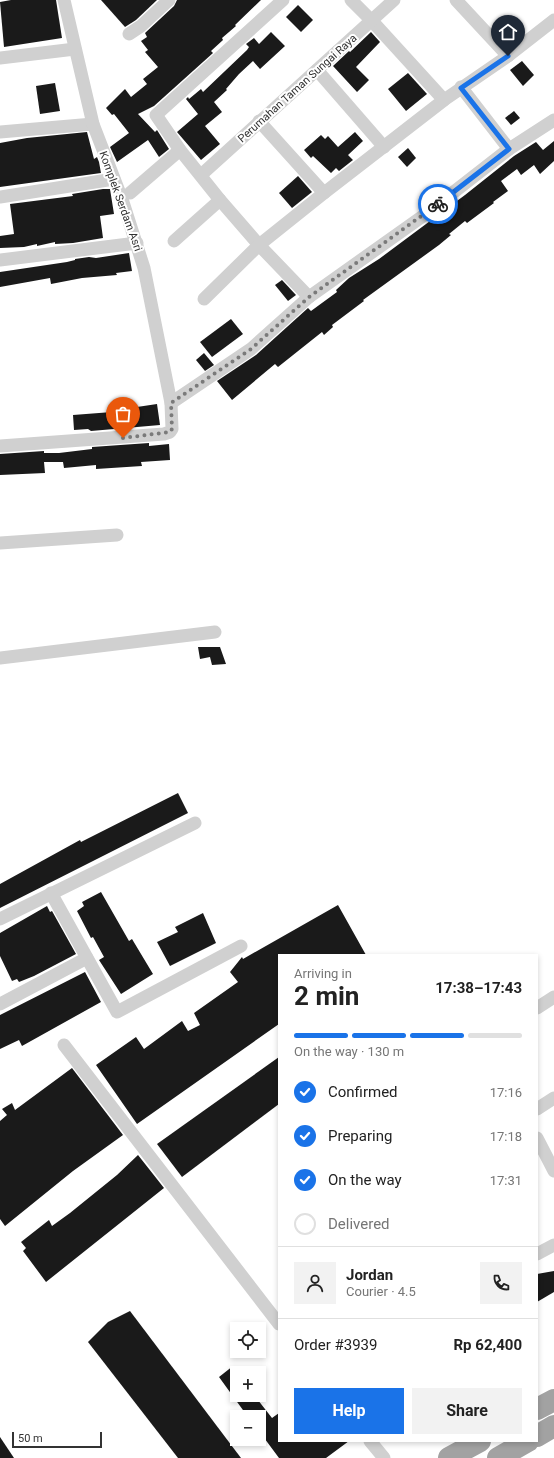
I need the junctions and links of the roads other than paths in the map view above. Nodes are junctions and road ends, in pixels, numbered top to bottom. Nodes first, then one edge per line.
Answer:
1 (64, 0) edge
2 (169, 0) edge
3 (283, 0) edge
4 (351, 0) edge
5 (394, 0) edge
6 (456, 0) edge
7 (554, 20) edge
8 (372, 21) junction
9 (129, 34) dead end
10 (75, 49) junction
11 (508, 56) junction
12 (0, 58) edge
13 (317, 70) junction
14 (461, 88) junction
15 (444, 100) junction
16 (259, 121) junction
17 (93, 124) junction
18 (552, 124) edge
19 (0, 132) edge
20 (384, 147) junction
21 (509, 149) junction
22 (180, 150) junction
23 (201, 174) junction
24 (114, 179) junction
25 (130, 193) dead end
26 (324, 193) junction
27 (0, 197) edge
28 (220, 200) junction
29 (174, 241) dead end
30 (137, 243) junction
31 (259, 245) junction
32 (0, 260) edge
33 (309, 297) junction
34 (204, 299) dead end
35 (171, 403) junction
36 (0, 446) edge
37 (117, 535) dead end
38 (0, 542) edge
39 (215, 632) dead end
40 (0, 658) edge
41 (195, 823) dead end
42 (51, 893) junction
43 (0, 919) edge
44 (241, 946) dead end
45 (87, 958) junction
46 (554, 997) edge
47 (0, 1004) edge
48 (538, 1007) edge
49 (64, 1045) dead end
50 (554, 1098) edge
51 (538, 1108) edge
52 (538, 1140) edge
53 (554, 1171) edge
54 (554, 1245) edge
55 (538, 1253) edge
56 (278, 1323) edge
57 (554, 1400) edge
58 (538, 1408) edge
59 (554, 1426) edge
60 (538, 1435) edge
61 (371, 1442) edge
62 (478, 1442) edge
63 (526, 1442) edge
64 (384, 1458) edge
65 (449, 1458) edge
66 (498, 1458) edge

1 - 10 street, Komplek Serdam Asri
2 - 9 street
3 - 22 street
4 - 8 street
5 - 8 street, Perumahan Taman Sungai Raya
6 - 11 street
7 - 11 street
8 - 13 street, Perumahan Taman Sungai Raya
8 - 15 street
10 - 12 street
10 - 17 street, Komplek Serdam Asri
11 - 14 street
13 - 16 street, Perumahan Taman Sungai Raya
13 - 20 street
14 - 15 street
14 - 21 street
15 - 20 street
16 - 23 street, Perumahan Taman Sungai Raya
16 - 26 street
17 - 19 street
17 - 24 street, Komplek Serdam Asri
18 - 21 street
20 - 26 street
21 - 33 street
22 - 23 street
22 - 25 street
23 - 28 street
24 - 27 street
24 - 30 street, Komplek Serdam Asri
26 - 31 street
28 - 29 street
28 - 31 street
30 - 32 street
30 - 35 street, Komplek Serdam Asri
31 - 33 street
31 - 34 street
33 - 35 street
35 - 36 street, Komplek Serdam Asri
37 - 38 street
39 - 40 street
41 - 42 street
42 - 43 street
42 - 45 street
44 - 45 street
45 - 47 street
46 - 48 street
49 - 56 street
50 - 51 street
52 - 53 street
54 - 55 street
57 - 58 highway
59 - 60 highway
61 - 64 street
62 - 65 highway
63 - 66 highway

